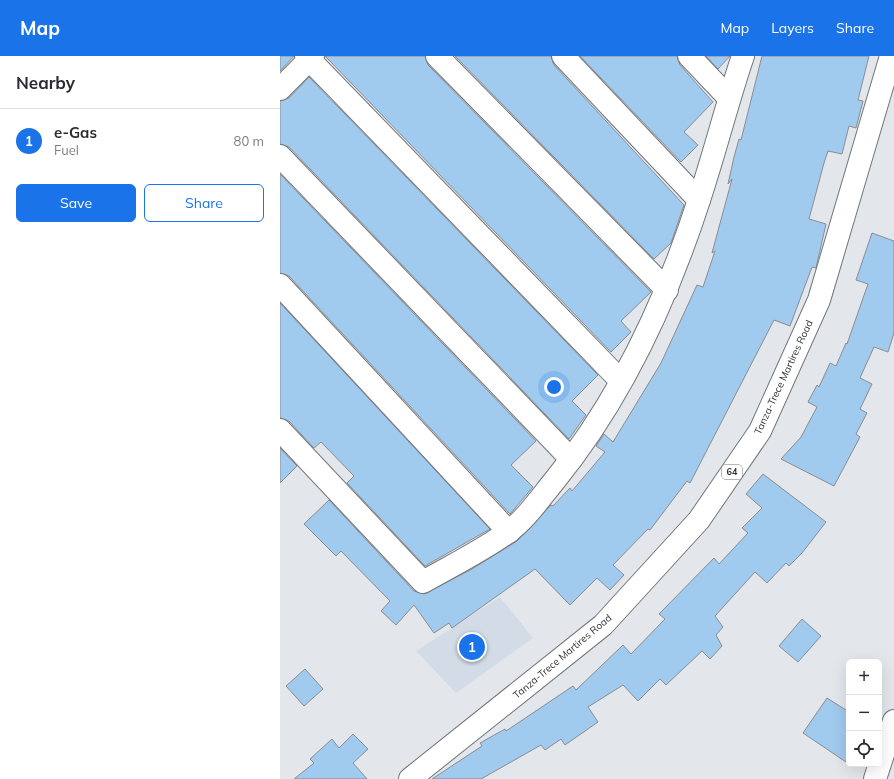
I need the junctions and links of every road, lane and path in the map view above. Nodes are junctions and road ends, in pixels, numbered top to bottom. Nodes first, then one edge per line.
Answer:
1 (438, 56) edge
2 (563, 56) edge
3 (688, 56) edge
4 (743, 56) edge
5 (891, 56) edge
6 (310, 57) edge
7 (280, 89) edge
8 (729, 98) junction
9 (280, 156) edge
10 (699, 200) junction
11 (280, 285) edge
12 (667, 290) junction
13 (622, 381) junction
14 (280, 430) edge
15 (571, 459) junction
16 (509, 532) junction
17 (894, 721) edge
18 (410, 779) edge
19 (875, 779) edge

1 - 12 street
2 - 10 street
3 - 8 street
4 - 8 street
5 - 18 street, Tanza-Trece Martires Road / 64
6 - 7 street
6 - 13 street
8 - 10 street
9 - 15 street
10 - 12 street
11 - 16 street
12 - 13 street
13 - 15 street
14 - 16 street
15 - 16 street
17 - 19 street

